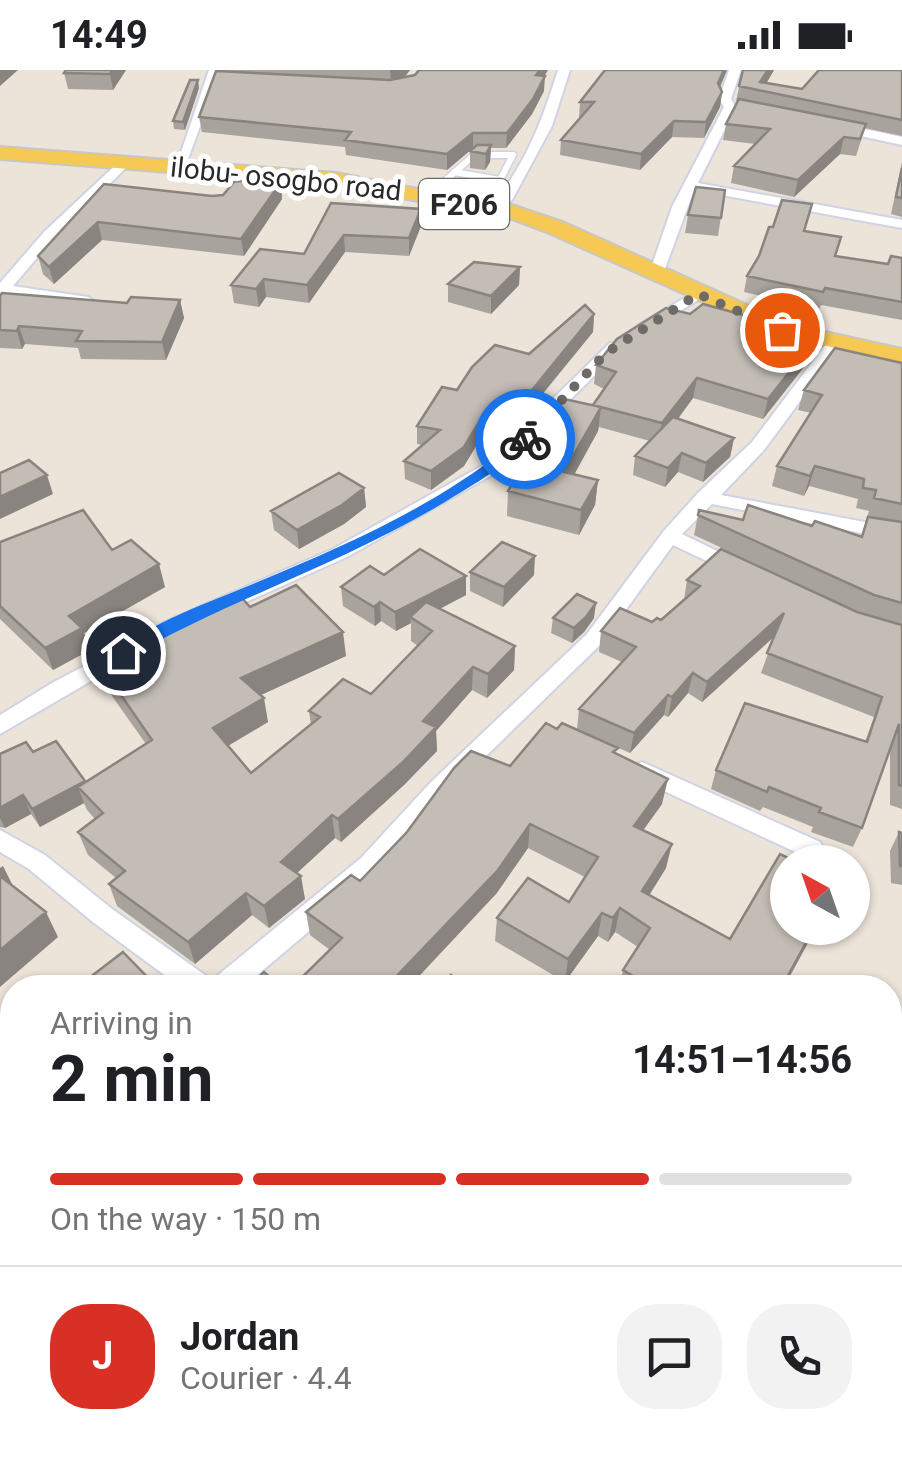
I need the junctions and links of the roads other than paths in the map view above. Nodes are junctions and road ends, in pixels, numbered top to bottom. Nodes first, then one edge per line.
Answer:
1 (564, 70) edge
2 (735, 70) edge
3 (215, 75) edge
4 (232, 80) edge
5 (730, 107) junction
6 (746, 110) edge
7 (827, 125) edge
8 (902, 141) edge
9 (0, 153) edge
10 (125, 163) junction
11 (179, 168) junction
12 (454, 172) junction
13 (500, 180) junction
14 (689, 186) junction
15 (428, 196) junction
16 (469, 205) junction
17 (496, 206) junction
18 (902, 224) edge
19 (656, 274) junction
20 (1, 291) edge
21 (698, 294) junction
22 (98, 302) edge
23 (835, 343) junction
24 (902, 356) edge
25 (704, 497) junction
26 (902, 535) edge
27 (670, 536) junction
28 (760, 578) edge
29 (0, 726) edge
30 (622, 762) edge
31 (0, 840) edge
32 (805, 845) edge
33 (185, 975) edge
34 (238, 975) edge

1 - 17 street
2 - 5 street
3 - 4 street
3 - 11 street
5 - 6 street
5 - 14 street
7 - 8 street
9 - 10 main road, ilobu- osogbo road / F206
10 - 11 main road, ilobu- osogbo road / F206
10 - 20 street
11 - 15 main road, ilobu- osogbo road / F206
12 - 13 lane
12 - 13 lane
12 - 15 lane
13 - 16 lane
14 - 18 street
14 - 19 street
15 - 16 main road, ilobu- osogbo road / F206
16 - 17 main road, ilobu- osogbo road / F206
17 - 19 main road, ilobu- osogbo road / F206
19 - 21 main road, ilobu- osogbo road / F206
20 - 22 street
21 - 23 main road, ilobu- osogbo road / F206
21 - 29 street
23 - 24 main road, ilobu- osogbo road / F206
23 - 25 street
25 - 26 street
25 - 27 street
27 - 28 street
27 - 34 street
30 - 32 street
31 - 33 street

